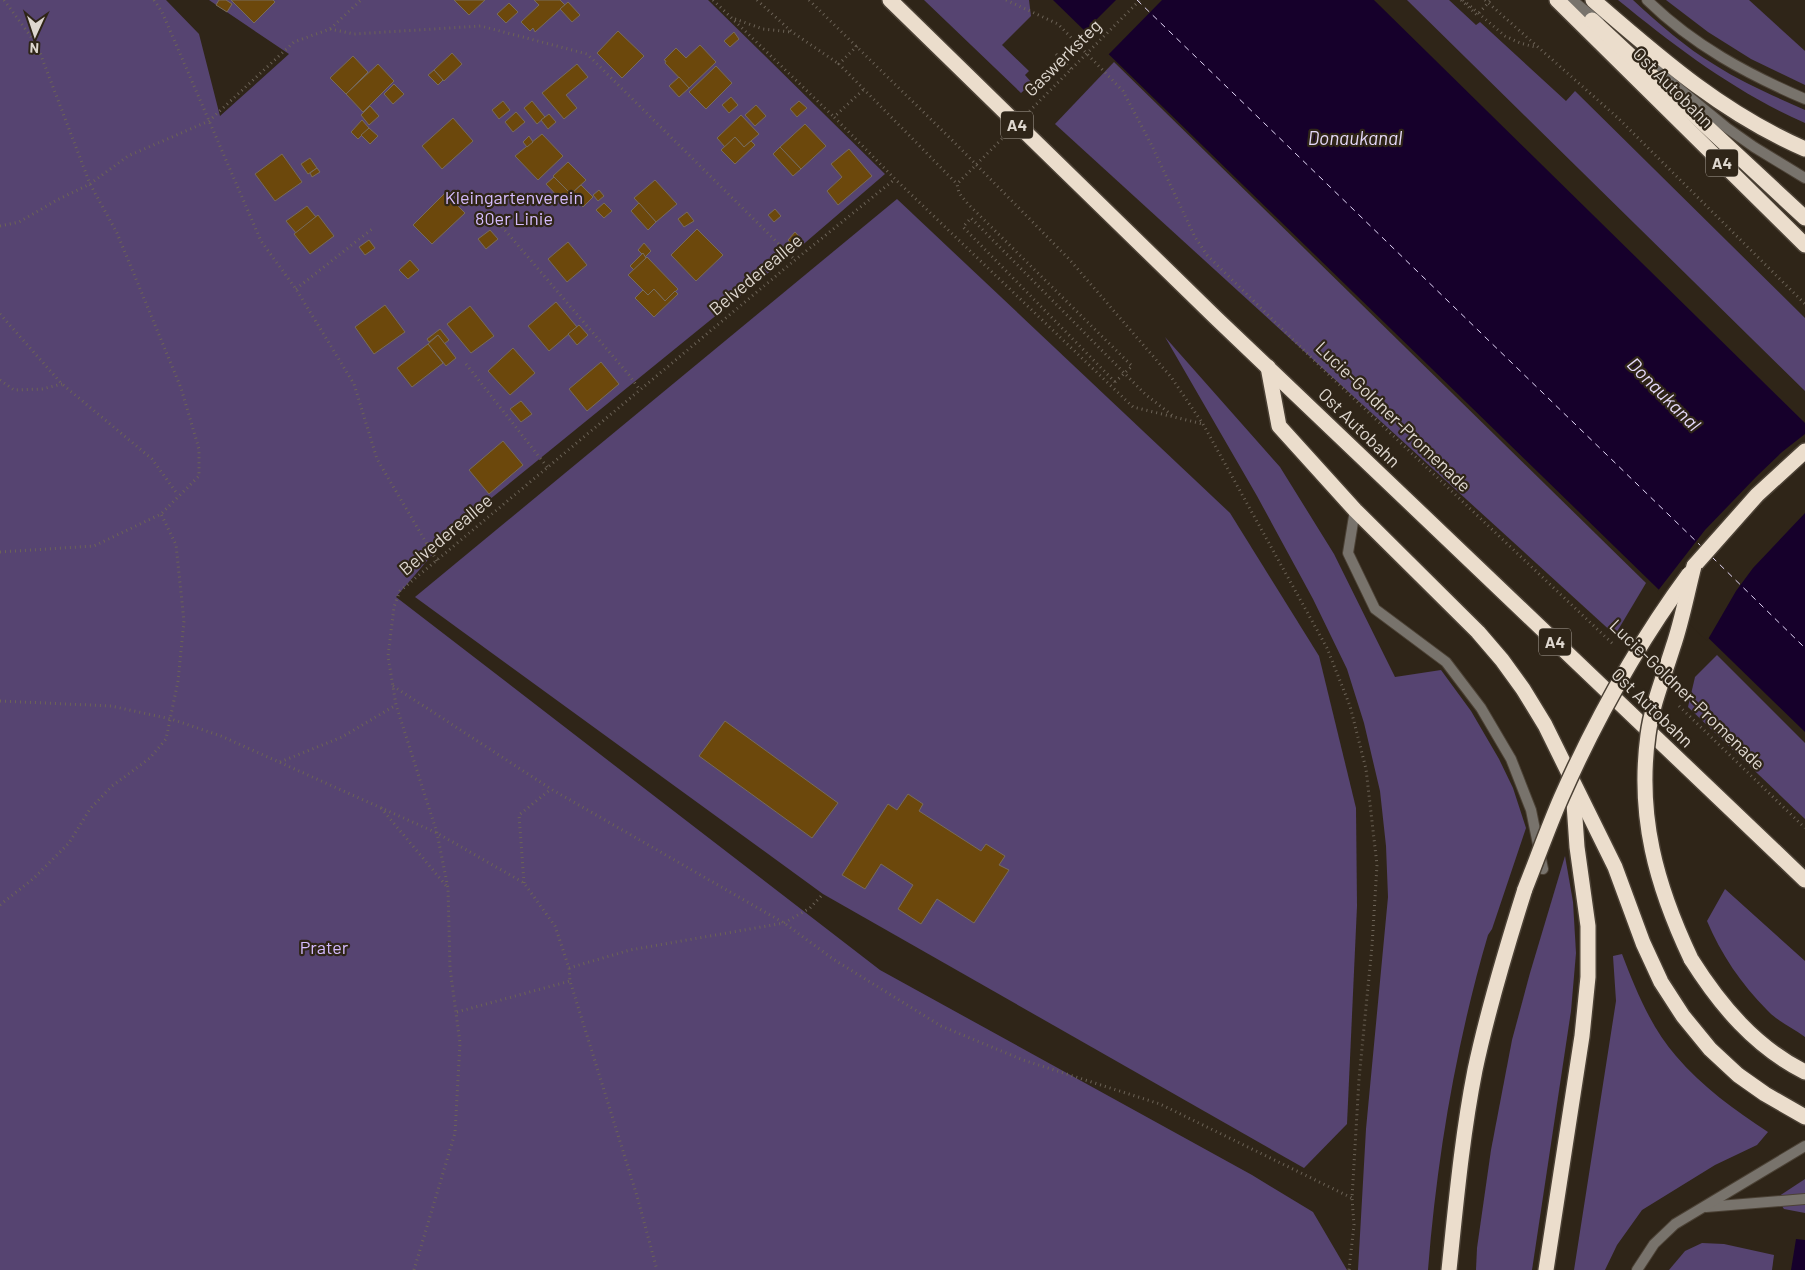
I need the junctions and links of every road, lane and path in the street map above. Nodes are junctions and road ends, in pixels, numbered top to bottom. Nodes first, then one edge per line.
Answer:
1 (4, 0) edge
2 (154, 0) edge
3 (361, 0) edge
4 (713, 0) edge
5 (757, 0) edge
6 (809, 0) edge
7 (890, 0) edge
8 (1006, 0) edge
9 (1140, 0) edge
10 (1462, 0) edge
11 (1485, 0) edge
12 (1491, 0) edge
13 (1558, 0) edge
14 (1571, 0) edge
15 (1593, 0) edge
16 (1647, 0) edge
17 (732, 18) junction
18 (330, 29) junction
19 (1065, 31) junction
20 (792, 32) junction
21 (1060, 36) dead end
22 (857, 46) junction
23 (1536, 47) junction
24 (1056, 54) dead end
25 (838, 64) junction
26 (1072, 70) junction
27 (863, 90) junction
28 (1805, 99) edge
29 (834, 117) junction
30 (209, 121) junction
31 (1805, 149) edge
32 (1805, 178) edge
33 (895, 179) junction
34 (90, 184) junction
35 (957, 184) junction
36 (492, 215) dead end
37 (1805, 218) edge
38 (0, 226) edge
39 (372, 228) dead end
40 (1805, 246) edge
41 (795, 260) junction
42 (296, 289) junction
43 (1805, 304) edge
44 (0, 314) edge
45 (466, 364) dead end
46 (1268, 367) junction
47 (0, 380) edge
48 (62, 384) junction
49 (640, 390) junction
50 (1176, 418) junction
51 (1203, 424) junction
52 (1805, 451) edge
53 (548, 468) junction
54 (178, 495) junction
55 (1355, 510) junction
56 (161, 514) junction
57 (0, 552) edge
58 (437, 561) junction
59 (1694, 566) junction
60 (1616, 647) dead end
61 (392, 686) junction
62 (0, 702) edge
63 (1674, 702) dead end
64 (396, 705) junction
65 (172, 719) junction
66 (280, 762) junction
67 (1573, 782) junction
68 (551, 789) junction
69 (381, 808) junction
70 (1805, 828) edge
71 (438, 832) junction
72 (1543, 869) dead end
73 (1805, 880) edge
74 (524, 883) junction
75 (448, 888) junction
76 (823, 894) dead end
77 (0, 905) edge
78 (784, 923) junction
79 (569, 968) junction
80 (570, 981) junction
81 (457, 1012) junction
82 (1805, 1072) edge
83 (1805, 1117) edge
84 (1805, 1146) edge
85 (1352, 1198) junction
86 (1805, 1199) edge
87 (1703, 1207) junction
88 (414, 1270) edge
89 (658, 1270) edge
90 (1349, 1270) edge
91 (1449, 1270) edge
92 (1546, 1270) edge
93 (1637, 1270) edge

1 - 34 path
2 - 30 path
3 - 18 path
4 - 17 path
5 - 20 path
6 - 22 path
7 - 46 highway, Ost Autobahn / A4
8 - 19 path, Lucie-Goldner-Promenade
9 - 26 path, Gaswerksteg, bridge
10 - 12 path, bridge
10 - 23 path
11 - 23 path
13 - 40 highway, Ost Autobahn / A4
14 - 32 lane
14 - 37 highway
15 - 31 highway
16 - 28 lane
17 - 20 path
17 - 29 path
18 - 30 path
18 - 41 path
19 - 21 path
19 - 60 path, Lucie-Goldner-Promenade
20 - 25 path
22 - 25 path
22 - 51 path
23 - 43 path
24 - 26 path
25 - 27 path
26 - 35 path, Gaswerksteg, bridge
27 - 29 path
27 - 35 path
29 - 33 path
30 - 34 path
30 - 42 path
33 - 41 path, Belvedereallee
33 - 50 path
34 - 38 path
34 - 54 path
35 - 50 path, bridge
36 - 49 path
39 - 42 path
41 - 49 path, Belvedereallee
42 - 58 path
44 - 48 path
45 - 53 path
46 - 55 highway
46 - 73 highway, Ost Autobahn / A4
47 - 48 path
48 - 54 path
49 - 53 path, Belvedereallee
50 - 51 path
51 - 85 path
52 - 59 highway
53 - 58 path, Belvedereallee
54 - 56 path
55 - 67 highway
55 - 72 lane
56 - 57 path
56 - 65 path
58 - 61 path, Belvedereallee
59 - 82 highway, bridge
59 - 91 highway, bridge
61 - 64 path, Belvedereallee
61 - 68 path
62 - 65 path
63 - 70 path, Lucie-Goldner-Promenade
64 - 66 path
64 - 71 path, Belvedereallee
65 - 66 path
65 - 77 path
66 - 69 path
67 - 83 highway
67 - 92 highway
68 - 74 path
68 - 78 path
69 - 71 path
69 - 75 path
71 - 74 path
71 - 75 path, Belvedereallee
74 - 79 path
75 - 81 path, Belvedereallee
76 - 78 path
78 - 79 path
78 - 85 path
79 - 80 path
80 - 81 path
80 - 89 path
81 - 88 path, Belvedereallee
84 - 87 lane
85 - 90 path
86 - 87 lane
87 - 93 lane

